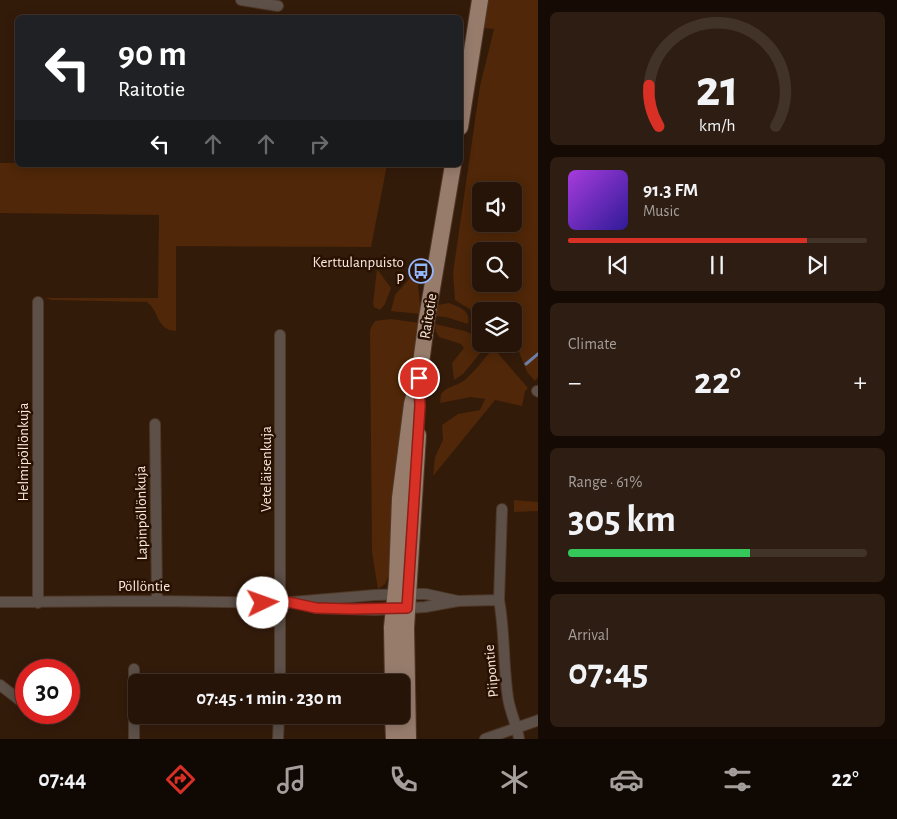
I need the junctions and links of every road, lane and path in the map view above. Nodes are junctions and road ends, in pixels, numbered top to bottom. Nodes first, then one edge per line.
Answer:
1 (240, 0) edge
2 (480, 0) edge
3 (278, 6) dead end
4 (463, 108) edge
5 (454, 167) edge
6 (38, 302) dead end
7 (280, 334) dead end
8 (155, 424) dead end
9 (502, 509) dead end
10 (500, 600) junction
11 (157, 601) junction
12 (401, 601) junction
13 (0, 602) edge
14 (38, 602) junction
15 (284, 602) junction
16 (134, 669) dead end
17 (280, 674) edge
18 (394, 674) edge
19 (0, 685) edge
20 (15, 697) edge
21 (538, 720) edge
22 (279, 724) edge
23 (393, 724) edge
24 (517, 728) junction
25 (134, 739) edge
26 (278, 739) edge
27 (394, 739) edge
28 (408, 739) edge
29 (485, 739) edge
30 (519, 739) edge

1 - 3 street
2 - 4 main road
5 - 12 main road, Raitotie
6 - 14 street, Helmipöllönkuja
7 - 15 street, Veteläisenkuja
8 - 11 street, Lapinpöllönkuja
9 - 10 street, Piipontie
10 - 12 street
10 - 24 street, Piipontie
11 - 14 street, Pöllöntie
11 - 15 street, Pöllöntie
12 - 15 street, Pöllöntie
12 - 15 street, Pöllöntie
12 - 18 main road, Raitotie
12 - 28 main road, Raitotie
13 - 14 street, Pöllöntie
15 - 17 street, Veteläisenkuja
16 - 25 street
19 - 20 street
21 - 24 street
22 - 26 street
23 - 27 main road
24 - 29 street
24 - 30 street, Piipontie

